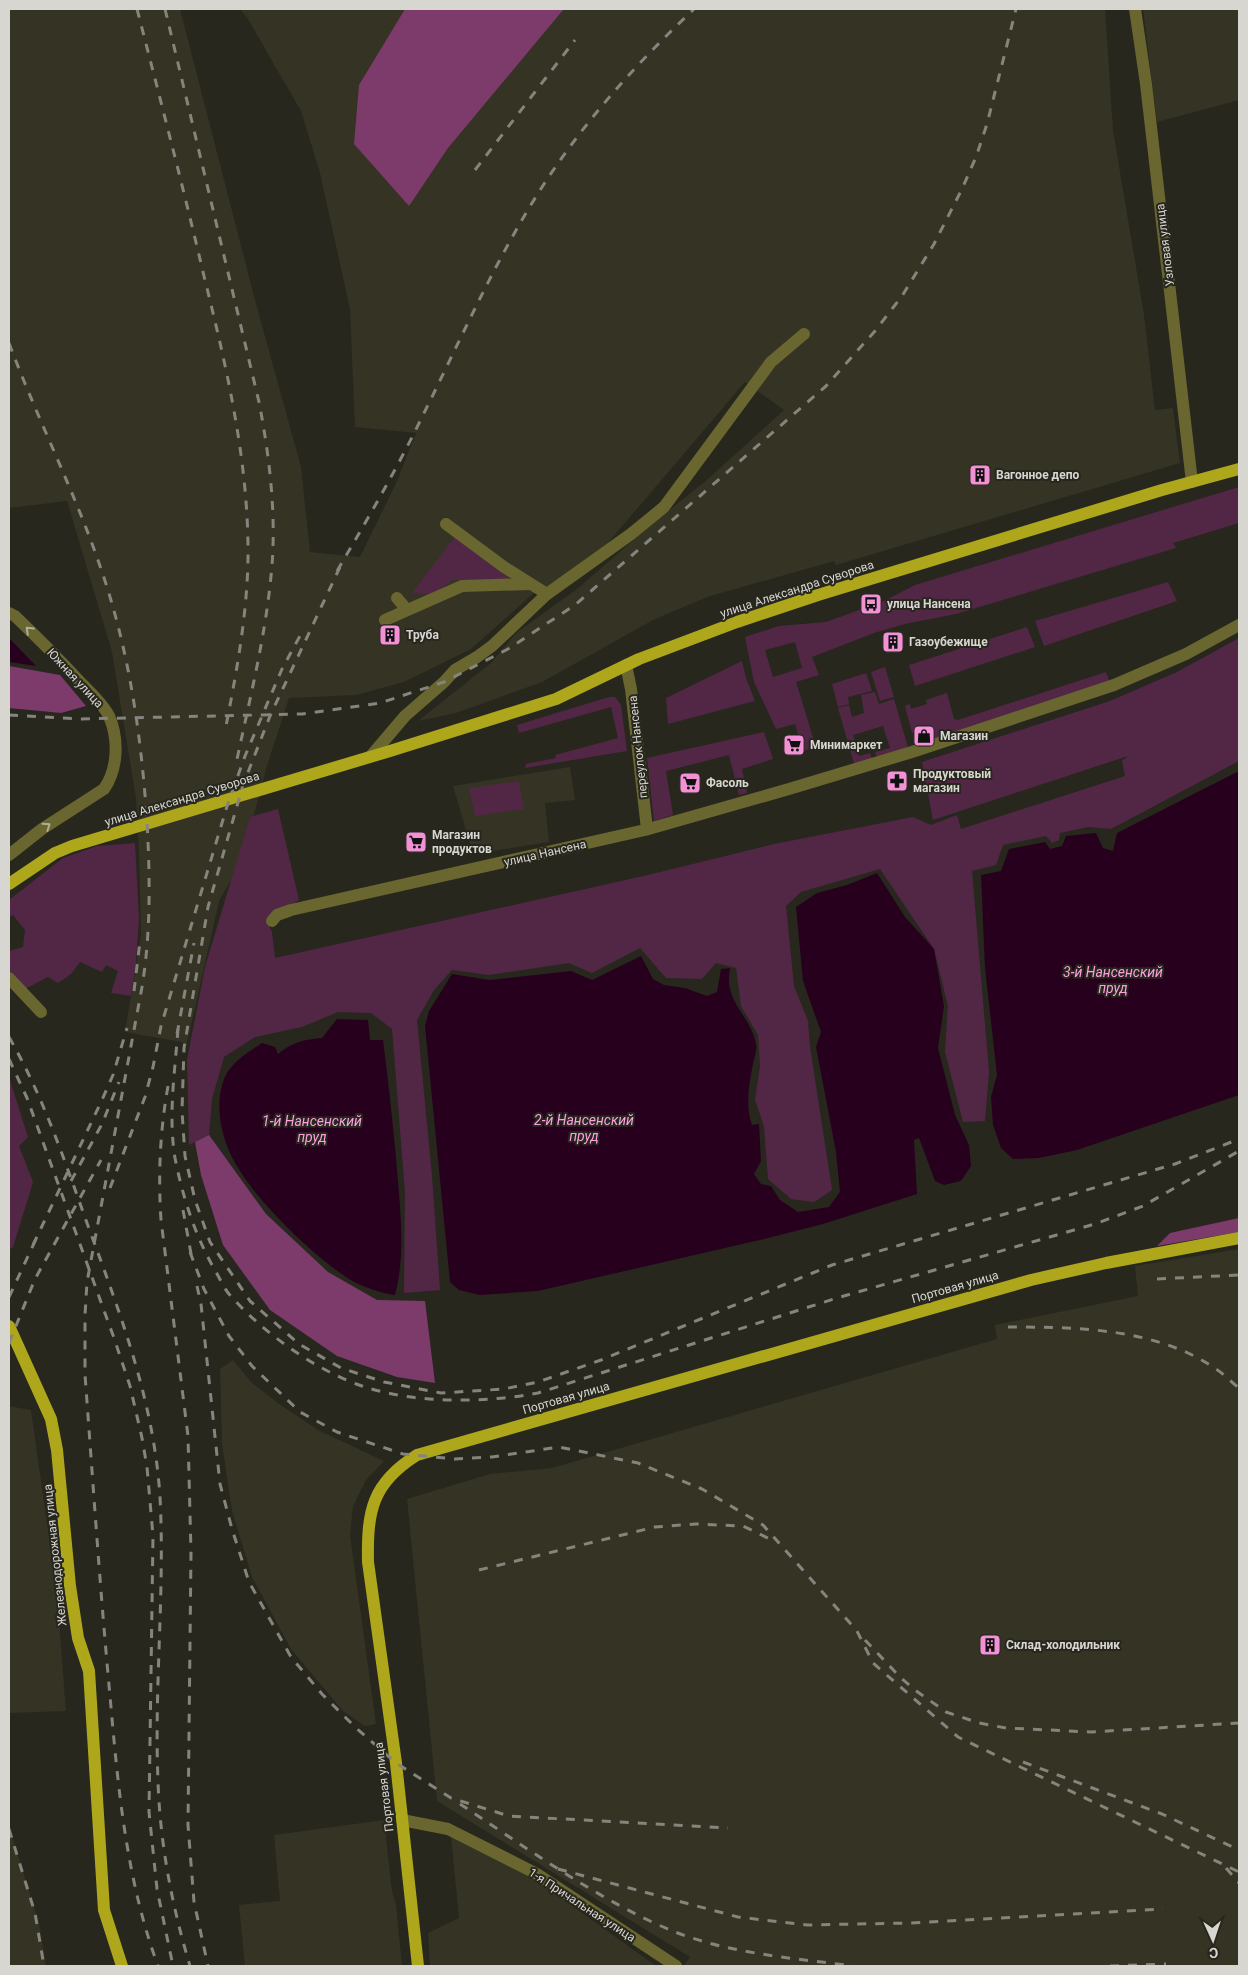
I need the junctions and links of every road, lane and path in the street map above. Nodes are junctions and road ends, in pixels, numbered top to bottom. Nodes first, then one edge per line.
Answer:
1 (1135, 9) edge
2 (804, 334) dead end
3 (1239, 469) edge
4 (1192, 482) junction
5 (446, 524) dead end
6 (530, 584) junction
7 (504, 586) junction
8 (548, 594) junction
9 (491, 595) dead end
10 (397, 598) dead end
11 (407, 610) junction
12 (9, 613) edge
13 (385, 620) dead end
14 (1239, 625) edge
15 (626, 665) junction
16 (372, 756) junction
17 (647, 830) junction
18 (9, 855) edge
19 (9, 884) edge
20 (272, 921) dead end
21 (9, 978) edge
22 (41, 1012) dead end
23 (1239, 1238) edge
24 (9, 1326) edge
25 (402, 1820) junction
26 (122, 1966) edge
27 (418, 1966) edge
28 (676, 1966) edge

1 - 4 street, Узловая улица
2 - 8 street
3 - 4 main road, улица Александра Суворова
4 - 15 main road, улица Александра Суворова
5 - 6 street
6 - 7 street
6 - 8 street
7 - 9 street
7 - 11 street
8 - 16 street
10 - 11 street
11 - 13 street
18 -> 12 street, Южная улица
14 - 17 street, улица Нансена
15 - 16 main road, улица Александра Суворова
15 - 17 street, переулок Нансена
16 - 19 main road, улица Александра Суворова
17 - 20 street, улица Нансена
21 - 22 street
23 - 25 main road, Портовая улица
24 - 26 main road, Железнодорожная улица
25 - 27 main road, Портовая улица
25 - 28 street, 1-я Причальная улица

